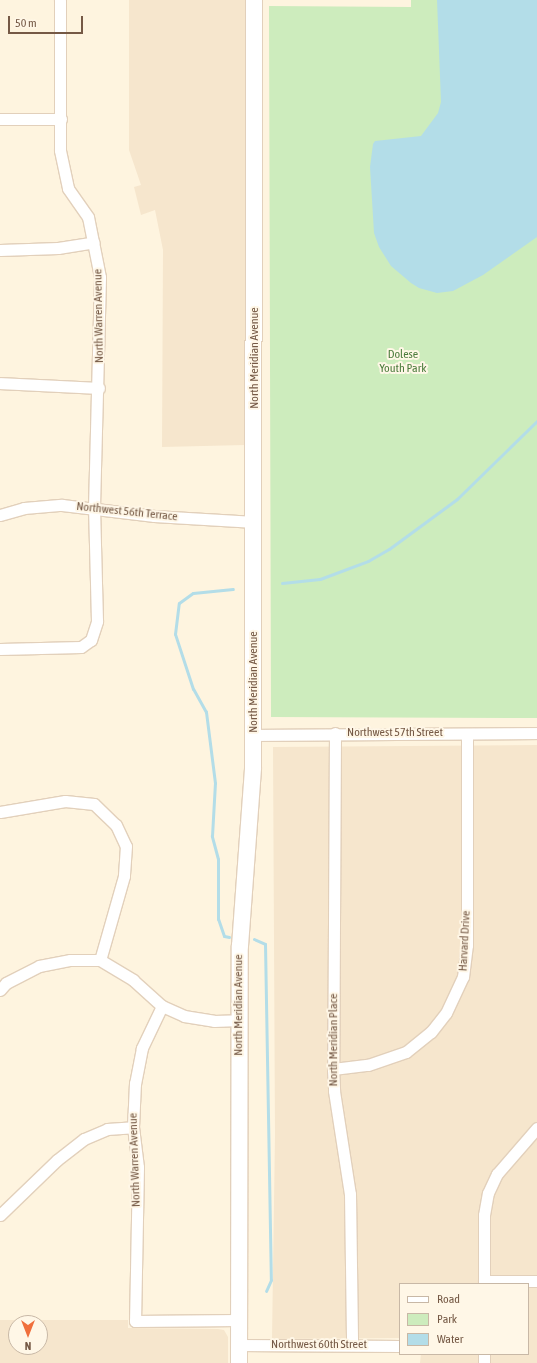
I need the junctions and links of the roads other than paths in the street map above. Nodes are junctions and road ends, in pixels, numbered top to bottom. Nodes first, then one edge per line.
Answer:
1 (60, 0) edge
2 (254, 0) edge
3 (0, 119) edge
4 (61, 119) junction
5 (94, 242) junction
6 (0, 250) edge
7 (0, 384) edge
8 (99, 388) junction
9 (94, 507) junction
10 (0, 514) edge
11 (255, 522) junction
12 (0, 649) edge
13 (335, 733) junction
14 (537, 733) edge
15 (467, 734) junction
16 (254, 735) junction
17 (0, 812) edge
18 (100, 960) junction
19 (0, 990) edge
20 (162, 1006) junction
21 (239, 1020) junction
22 (333, 1070) junction
23 (133, 1127) junction
24 (537, 1128) edge
25 (0, 1215) edge
26 (537, 1281) edge
27 (484, 1283) edge
28 (238, 1320) junction
29 (239, 1345) junction
30 (352, 1345) junction
31 (399, 1346) edge
32 (239, 1363) edge

1 - 4 street, North Warren Avenue
2 - 11 main road, North Meridian Avenue
3 - 4 street
4 - 5 street, North Warren Avenue
5 - 6 street
5 - 8 street, North Warren Avenue
7 - 8 street
8 - 9 street, North Warren Avenue
9 - 10 street, Northwest 56th Terrace
9 - 11 street, Northwest 56th Terrace
9 - 12 street, North Warren Avenue
11 - 16 main road, North Meridian Avenue
13 - 15 street, Northwest 57th Street
13 - 16 street, Northwest 57th Street
13 - 22 street, North Meridian Place
14 - 15 street, Northwest 57th Street
15 - 22 street, Harvard Drive
16 - 21 main road, North Meridian Avenue
17 - 18 street
18 - 19 street
18 - 20 street
20 - 21 street
20 - 23 street, North Warren Avenue
21 - 28 main road, North Meridian Avenue
22 - 30 street, North Meridian Place
23 - 25 street
23 - 28 street, North Warren Avenue
24 - 27 street
26 - 27 street
28 - 29 main road, North Meridian Avenue
29 - 30 street, Northwest 60th Street
29 - 32 main road, North Meridian Avenue
30 - 31 street, Northwest 60th Street

